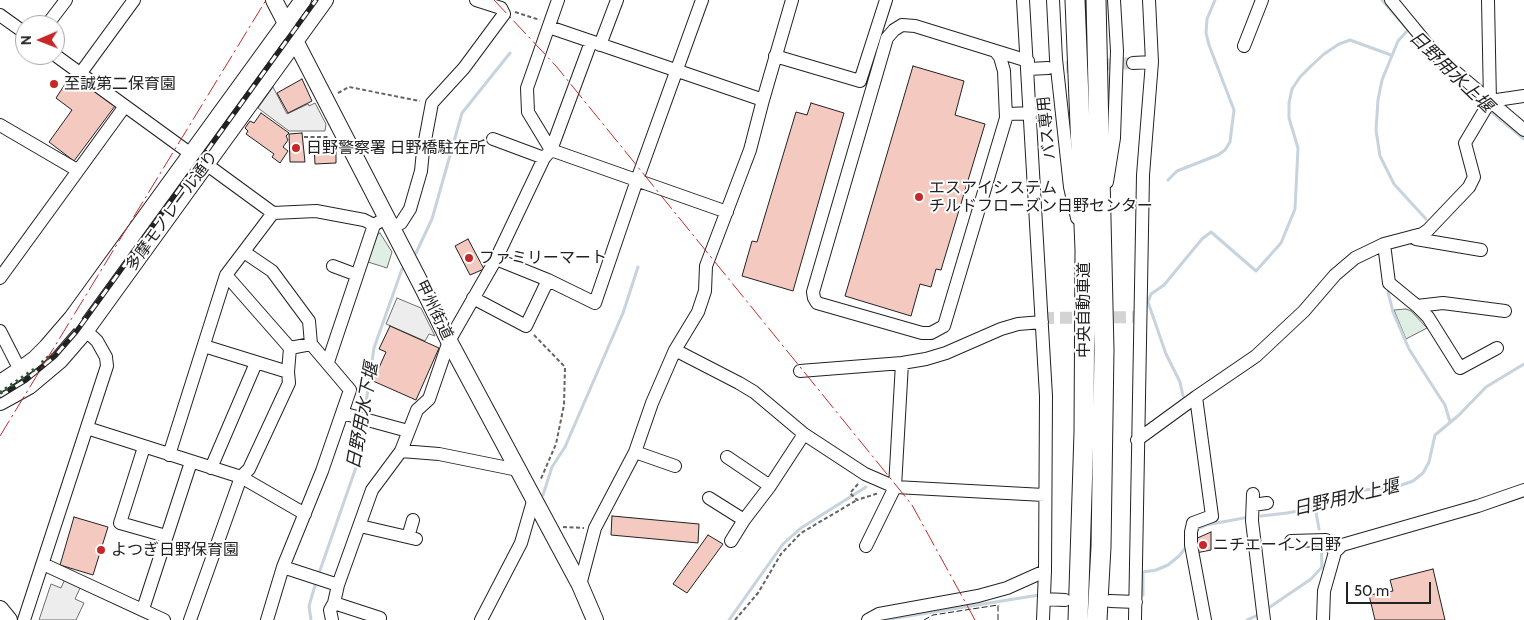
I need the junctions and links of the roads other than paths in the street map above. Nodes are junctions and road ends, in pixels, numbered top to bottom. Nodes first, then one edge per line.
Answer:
1 (66, 0) edge
2 (134, 0) edge
3 (274, 0) edge
4 (303, 0) edge
5 (324, 0) edge
6 (476, 0) edge
7 (558, 0) edge
8 (617, 0) edge
9 (702, 0) edge
10 (792, 0) edge
11 (886, 0) edge
12 (1024, 0) edge
13 (1053, 0) edge
14 (1075, 0) edge
15 (1096, 0) edge
16 (1114, 0) edge
17 (1149, 0) edge
18 (1262, 0) edge
19 (1391, 0) edge
20 (1488, 0) edge
21 (0, 15) edge
22 (55, 15) edge
23 (286, 23) junction
24 (549, 25) junction
25 (15, 26) edge
26 (295, 42) junction
27 (596, 44) junction
28 (1244, 46) dead end
29 (996, 52) junction
30 (775, 56) junction
31 (1152, 62) junction
32 (65, 63) edge
33 (1133, 63) tunnel mouth
34 (1028, 65) junction
35 (1048, 68) tunnel mouth
36 (676, 72) junction
37 (80, 74) junction
38 (1524, 96) edge
39 (763, 100) junction
40 (1488, 105) junction
41 (125, 106) junction
42 (1031, 113) junction
43 (1006, 118) junction
44 (0, 125) edge
45 (1524, 130) edge
46 (493, 139) dead end
47 (191, 154) junction
48 (548, 154) junction
49 (206, 164) junction
50 (78, 170) junction
51 (637, 180) junction
52 (1102, 207) junction
53 (727, 212) junction
54 (273, 213) junction
55 (384, 223) junction
56 (1414, 236) junction
57 (1384, 244) junction
58 (1085, 250) junction
59 (1481, 250) dead end
60 (244, 252) junction
61 (496, 259) junction
62 (333, 266) dead end
63 (2, 270) edge
64 (226, 275) junction
65 (357, 275) junction
66 (548, 280) junction
67 (473, 298) junction
68 (1417, 306) junction
69 (1505, 311) dead end
70 (72, 318) junction
71 (1042, 322) junction
72 (86, 330) junction
73 (0, 331) edge
74 (449, 341) junction
75 (311, 344) junction
76 (204, 346) junction
77 (290, 348) junction
78 (1497, 348) dead end
79 (675, 350) junction
80 (328, 362) junction
81 (256, 363) junction
82 (902, 363) junction
83 (20, 370) junction
84 (800, 371) dead end
85 (288, 372) junction
86 (0, 383) edge
87 (1196, 396) junction
88 (0, 402) edge
89 (342, 413) junction
90 (87, 428) junction
91 (408, 431) junction
92 (804, 434) junction
93 (1138, 440) junction
94 (144, 447) junction
95 (402, 451) junction
96 (635, 452) junction
97 (169, 455) junction
98 (727, 457) dead end
99 (191, 462) junction
100 (675, 466) dead end
101 (211, 468) junction
102 (518, 470) junction
103 (241, 477) junction
104 (770, 486) junction
105 (896, 487) junction
106 (1524, 490) edge
107 (1044, 495) junction
108 (534, 498) junction
109 (709, 498) dead end
110 (1267, 503) dead end
111 (304, 514) junction
112 (413, 520) dead end
113 (744, 520) junction
114 (360, 526) junction
115 (166, 536) junction
116 (731, 542) dead end
117 (1291, 542) dead end
118 (866, 546) dead end
119 (1335, 552) junction
120 (43, 564) junction
121 (283, 567) junction
122 (1045, 570) junction
123 (338, 585) junction
124 (580, 585) junction
125 (1044, 599) junction
126 (1065, 600) dead end
127 (1110, 601) dead end
128 (334, 602) junction
129 (1136, 602) junction
130 (0, 609) edge
131 (143, 609) junction
132 (589, 616) edge
133 (380, 618) dead end
134 (9, 620) edge
135 (24, 620) edge
136 (164, 620) edge
137 (190, 620) edge
138 (267, 620) edge
139 (332, 620) edge
140 (482, 620) edge
141 (868, 620) edge
142 (1042, 620) edge
143 (1078, 620) edge
144 (1097, 620) edge
145 (1135, 620) edge
146 (1205, 620) edge
147 (1264, 620) edge
148 (1323, 620) edge

1 - 22 street
2 - 37 street
3 - 23 main road, 甲州街道
4 - 23 main road, 多摩モノレール通り
5 - 26 main road, 多摩モノレール通り
6 - 55 street
7 - 24 street
8 - 27 street
9 - 36 street
10 - 30 street
11 - 30 street
12 - 34 street
13 - 58 street, バス専用
14 - 58 highway, 中央自動車道
15 - 52 highway, 中央自動車道
16 - 52 street
17 - 31 street
18 - 28 street
19 - 40 street
20 - 40 street
21 - 25 street
23 - 26 main road, 甲州街道
23 - 47 main road, 多摩モノレール通り
24 - 27 street
24 - 48 street
26 - 49 main road, 多摩モノレール通り
26 - 55 main road, 甲州街道
27 - 36 street
27 - 48 street
29 - 34 street
29 - 43 street
29 - 43 street
30 - 39 street
31 - 33 street
31 - 93 street
32 - 37 street
34 - 35 street
34 - 42 street
36 - 39 street
36 - 51 street
37 - 41 street
38 - 40 street
39 - 53 street
40 - 45 street
40 - 56 street
41 - 47 street
41 - 50 street
42 - 43 street
42 - 71 street
44 - 50 street
46 - 48 street
47 - 70 main road, 多摩モノレール通り
48 - 51 street
48 - 61 street
49 - 54 street
49 - 72 main road, 多摩モノレール通り
50 - 63 street
51 - 53 street
51 - 66 street
52 - 144 highway, 中央自動車道
53 - 79 street
54 - 55 street
54 - 60 street
55 - 65 street
55 - 74 main road, 甲州街道
56 - 57 street
56 - 59 street
57 - 68 street
57 - 87 street
58 - 143 highway, 中央自動車道
60 - 64 street
60 - 75 street
61 - 66 street
61 - 67 street
62 - 65 street
64 - 76 street
64 - 77 street
65 - 80 street
66 - 67 street
67 - 74 street
68 - 69 street
68 - 78 street
70 - 72 street
70 - 83 main road, 多摩モノレール通り
71 - 82 street
71 - 107 street
72 - 88 main road, 多摩モノレール通り
72 - 90 street
73 - 83 street
74 - 91 street
74 - 102 main road, 甲州街道
75 - 77 street
75 - 80 street
76 - 81 street
76 - 97 street
77 - 85 street
79 - 92 street
79 - 96 street
80 - 89 street
81 - 85 street
81 - 101 street
82 - 84 street
82 - 105 street
83 - 86 main road, 多摩モノレール通り
85 - 103 street
87 - 93 street
87 - 146 street
89 - 91 street
89 - 111 street
90 - 94 street
90 - 120 street
91 - 95 street
92 - 104 street
92 - 105 street
93 - 129 street
94 - 97 street
94 - 115 street
95 - 102 street
95 - 114 street
96 - 100 street
96 - 124 street
97 - 99 street
98 - 104 street
99 - 101 street
99 - 115 street
101 - 103 street
102 - 108 main road, 甲州街道
103 - 111 street
103 - 137 street
104 - 113 street
105 - 107 street
105 - 118 street
106 - 119 street
107 - 122 street
108 - 124 main road, 甲州街道
108 - 140 street
109 - 113 street
110 - 147 street
111 - 121 street
112 - 114 street
113 - 116 street
114 - 123 street
115 - 131 street
117 - 119 street
119 - 148 street
120 - 131 street
120 - 135 street
121 - 123 street
121 - 138 street
122 - 125 street
122 - 141 street
123 - 128 street
124 - 132 main road, 甲州街道
125 - 126 street
125 - 142 street
127 - 129 street
128 - 133 street
128 - 139 street
129 - 145 street
130 - 134 main road
131 - 136 street

